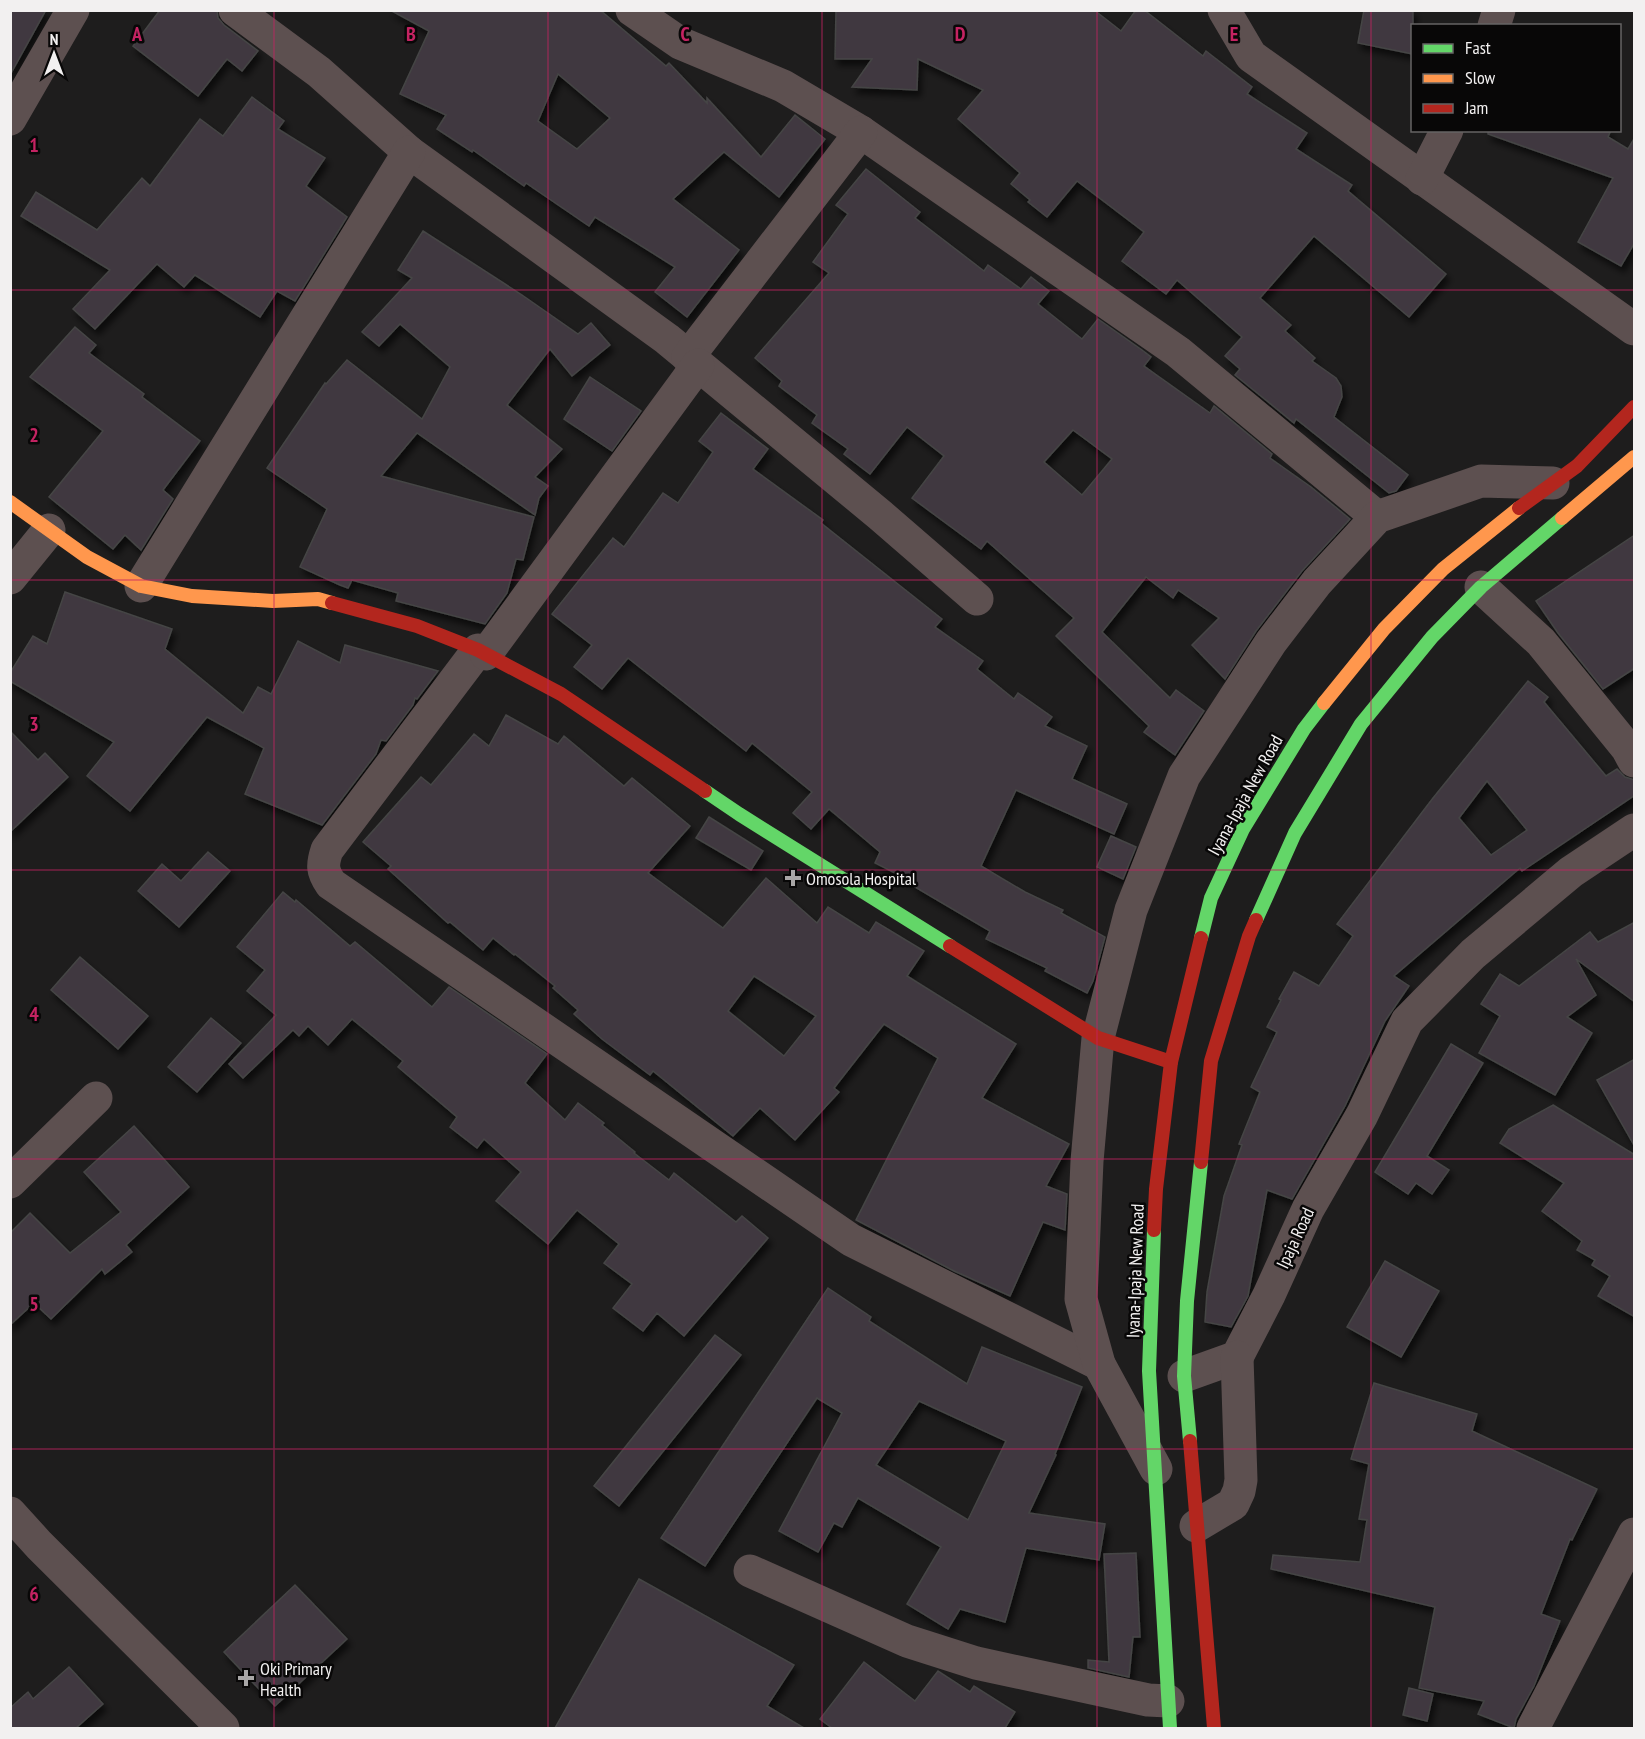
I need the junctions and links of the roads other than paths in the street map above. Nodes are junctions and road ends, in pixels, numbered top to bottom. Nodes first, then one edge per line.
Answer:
1 (73, 10) edge
2 (235, 10) edge
3 (632, 10) edge
4 (1224, 10) edge
5 (13, 111) edge
6 (861, 132) junction
7 (1446, 132) edge
8 (409, 152) junction
9 (1422, 179) junction
10 (1635, 329) edge
11 (693, 361) junction
12 (1635, 407) edge
13 (1635, 457) edge
14 (1553, 483) junction
15 (10, 502) edge
16 (1377, 517) junction
17 (49, 530) junction
18 (10, 578) edge
19 (141, 586) junction
20 (1481, 587) junction
21 (976, 599) dead end
22 (482, 652) junction
23 (1635, 761) edge
24 (1635, 830) edge
25 (1098, 1038) junction
26 (1171, 1062) junction
27 (96, 1098) dead end
28 (10, 1182) edge
29 (1237, 1357) junction
30 (1100, 1364) junction
31 (1184, 1376) junction
32 (1156, 1469) junction
33 (10, 1513) edge
34 (1196, 1526) junction
35 (1635, 1534) edge
36 (750, 1570) dead end
37 (1169, 1715) edge
38 (222, 1728) edge
39 (1214, 1728) edge
40 (1533, 1728) edge

1 - 5 street
2 - 8 street
3 - 6 street
4 - 9 street
6 - 11 street
6 - 16 street
7 - 9 street
8 - 11 street
8 - 19 street
9 - 10 street
11 - 21 street
11 - 22 street
12 - 14 main road, Iyana-Ipaja New Road
13 - 20 main road
14 - 16 street
14 - 26 main road, Iyana-Ipaja New Road
15 - 17 main road
16 - 25 street
17 - 18 street
17 - 19 main road
19 - 22 main road
20 - 23 street
20 - 31 main road
22 - 25 main road
22 - 30 street
24 - 29 street, Ipaja Road
25 - 26 main road
25 - 30 street
26 - 32 main road, Iyana-Ipaja New Road
27 - 28 street
29 - 31 street
29 - 34 street
30 - 32 street
31 - 34 main road
32 - 37 main road
33 - 38 street
34 - 39 main road
35 - 40 street
36 - 37 street

